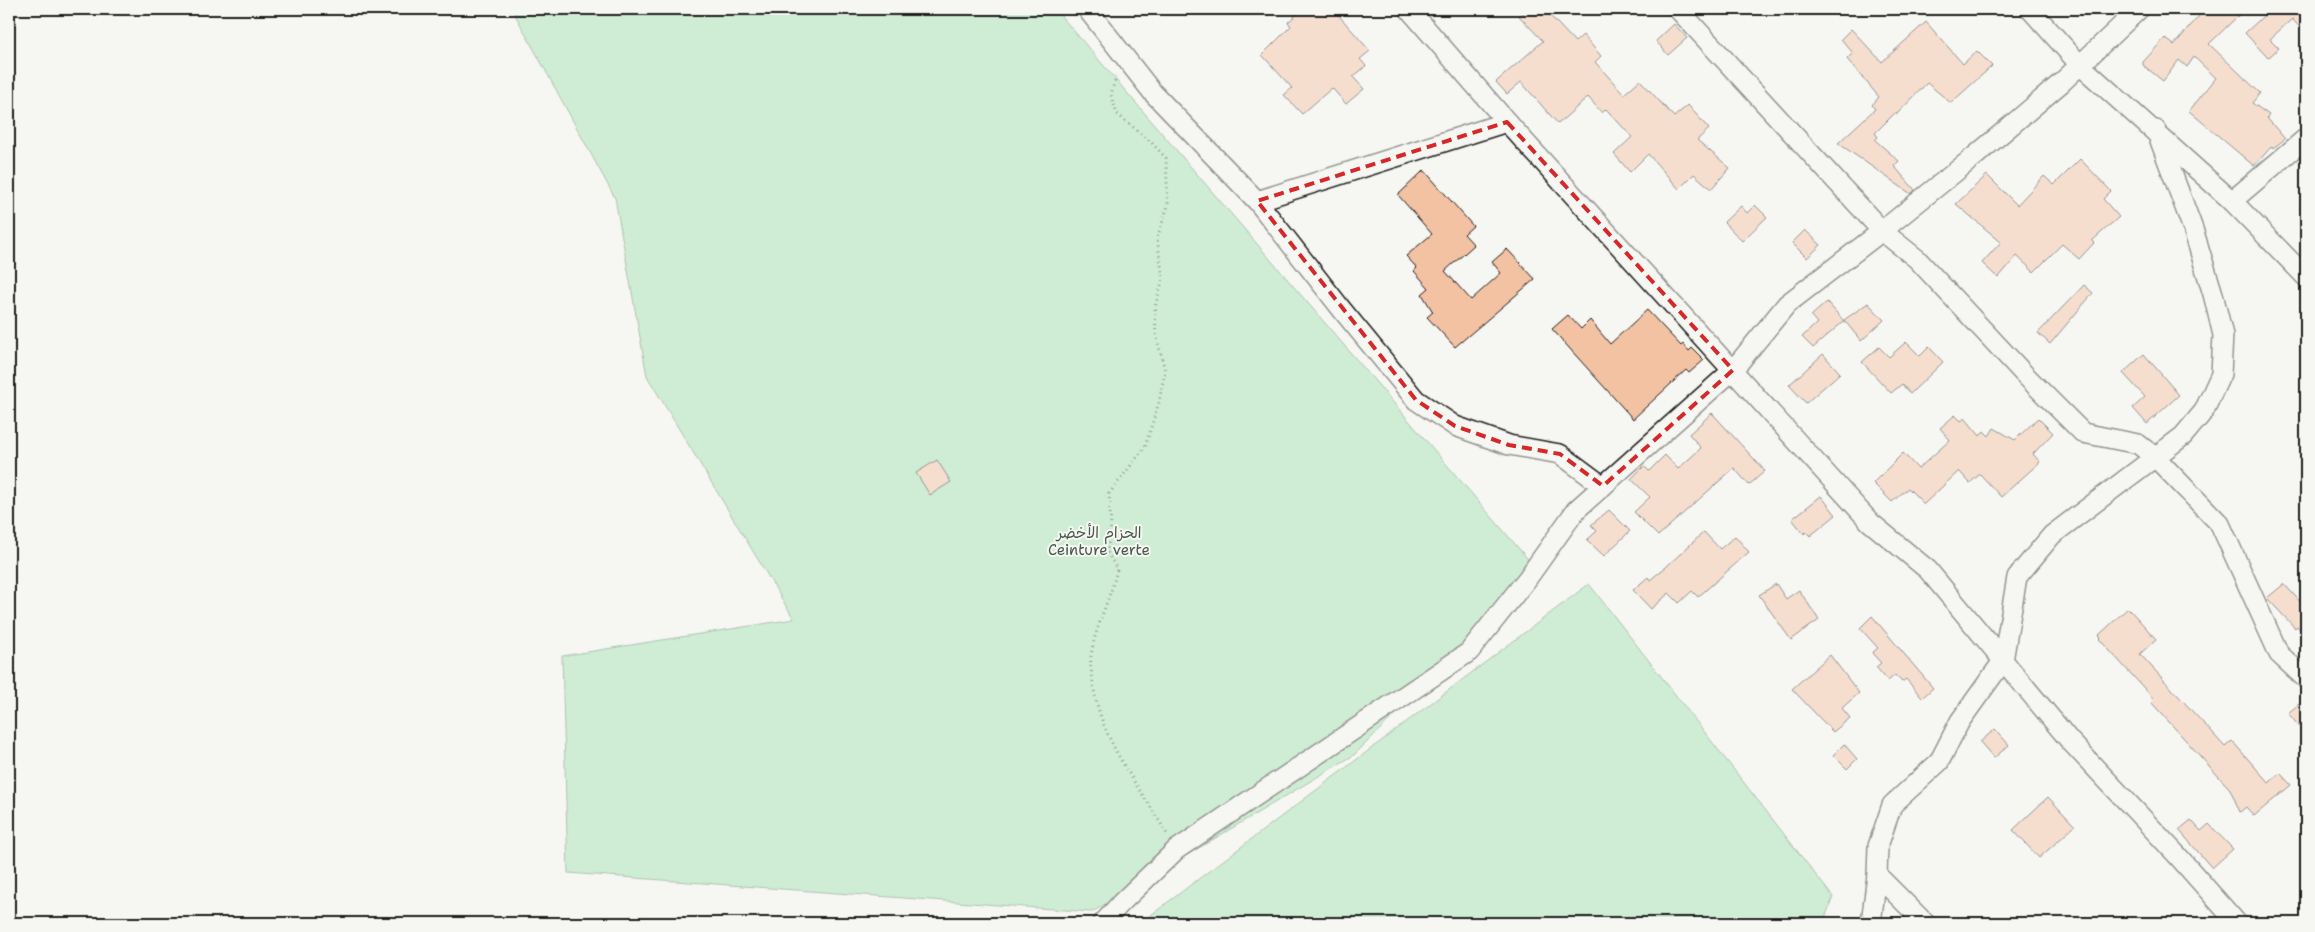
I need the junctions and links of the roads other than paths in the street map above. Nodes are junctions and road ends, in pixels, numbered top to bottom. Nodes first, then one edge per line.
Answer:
1 (1087, 9) edge
2 (1409, 9) edge
3 (1678, 9) edge
4 (2030, 9) edge
5 (2139, 9) edge
6 (2080, 65) junction
7 (1507, 122) junction
8 (2156, 130) junction
9 (2306, 138) edge
10 (1257, 201) junction
11 (2232, 201) junction
12 (1882, 231) junction
13 (2306, 277) edge
14 (1733, 370) junction
15 (2155, 457) junction
16 (1603, 486) junction
17 (2003, 661) junction
18 (2306, 679) edge
19 (1877, 875) junction
20 (1103, 923) edge
21 (1872, 923) edge
22 (1925, 923) edge
23 (2237, 923) edge

1 - 10 street
2 - 7 street
3 - 12 street
4 - 6 street
5 - 6 street
6 - 8 street
6 - 12 street
7 - 10 street
7 - 14 street
8 - 11 street
8 - 15 street
9 - 11 street
10 - 16 street
11 - 13 street
12 - 14 street
12 - 15 street
14 - 16 street
14 - 17 street
15 - 17 street
15 - 18 street
16 - 20 street
17 - 19 street
17 - 23 street
19 - 21 street
19 - 22 street

